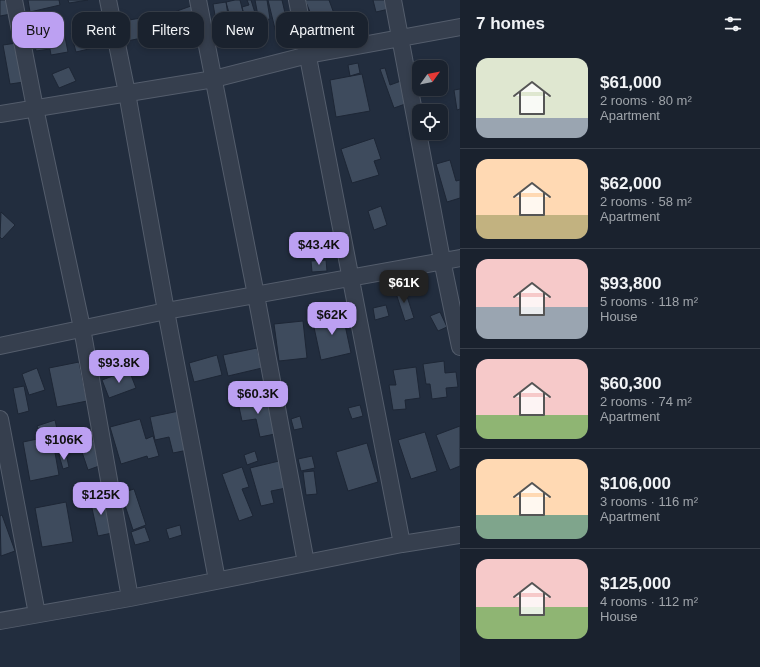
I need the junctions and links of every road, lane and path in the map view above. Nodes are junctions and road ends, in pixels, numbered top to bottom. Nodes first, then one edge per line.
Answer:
1 (14, 0) edge
2 (108, 0) edge
3 (198, 0) edge
4 (297, 0) edge
5 (394, 0) edge
6 (460, 27) edge
7 (400, 38) junction
8 (308, 55) junction
9 (214, 79) junction
10 (127, 93) junction
11 (35, 108) junction
12 (0, 114) edge
13 (460, 258) edge
14 (442, 260) junction
15 (351, 278) junction
16 (256, 295) junction
17 (166, 311) junction
18 (82, 328) junction
19 (0, 346) edge
20 (460, 347) edge
21 (0, 419) edge
22 (460, 535) edge
23 (402, 544) junction
24 (306, 563) junction
25 (217, 580) junction
26 (130, 598) junction
27 (37, 614) junction
28 (0, 621) edge

1 - 11 street
2 - 10 street
3 - 9 street
4 - 8 street
5 - 7 street
6 - 7 street
7 - 8 street
7 - 14 street
8 - 9 street
8 - 15 street
9 - 10 street
9 - 16 street
10 - 11 street
10 - 17 street
11 - 12 street
11 - 18 street
13 - 14 street
14 - 15 street
14 - 20 street
15 - 16 street
15 - 23 street
16 - 17 street
16 - 24 street
17 - 18 street
17 - 25 street
18 - 19 street
18 - 26 street
21 - 27 street
22 - 23 street
23 - 24 street
24 - 25 street
25 - 26 street
26 - 27 street
27 - 28 street

